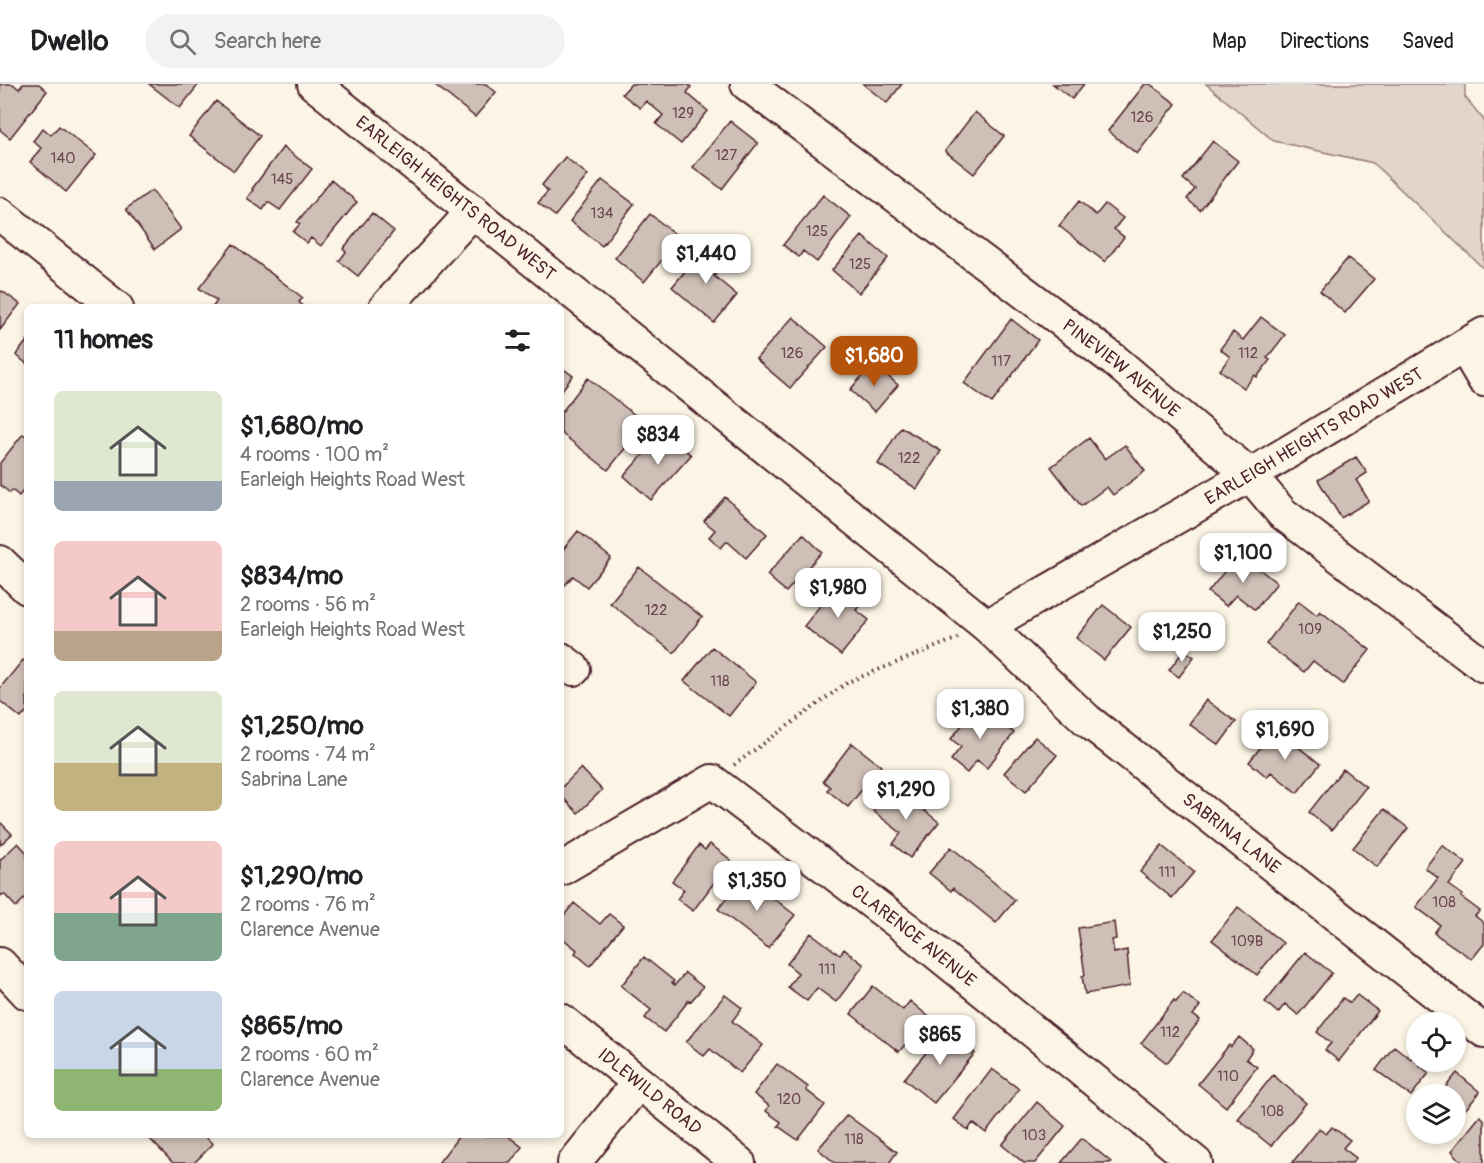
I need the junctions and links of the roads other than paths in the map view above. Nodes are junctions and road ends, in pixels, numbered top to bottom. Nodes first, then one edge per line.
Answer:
1 (314, 84) edge
2 (747, 84) edge
3 (473, 211) junction
4 (0, 214) edge
5 (112, 304) edge
6 (389, 304) edge
7 (1474, 340) edge
8 (1484, 380) edge
9 (1250, 476) junction
10 (0, 562) edge
11 (24, 585) edge
12 (987, 626) junction
13 (1484, 666) edge
14 (564, 867) edge
15 (0, 964) edge
16 (24, 990) edge
17 (564, 1022) edge
18 (1484, 1031) edge
19 (638, 1083) junction
20 (574, 1163) edge
21 (739, 1163) edge
22 (1196, 1163) edge

1 - 3 street, EARLEIGH HEIGHTS ROAD WEST
2 - 9 street, PINEVIEW AVENUE
3 - 6 street
3 - 12 street, EARLEIGH HEIGHTS ROAD WEST
4 - 5 street
7 - 8 street
7 - 9 street, EARLEIGH HEIGHTS ROAD WEST
9 - 12 street, EARLEIGH HEIGHTS ROAD WEST
9 - 13 street, PINEVIEW AVENUE
10 - 11 street
12 - 18 street, SABRINA LANE
14 - 22 street, CLARENCE AVENUE
15 - 16 street
17 - 19 street, IDLEWILD ROAD
19 - 20 street
19 - 21 street, IDLEWILD ROAD

